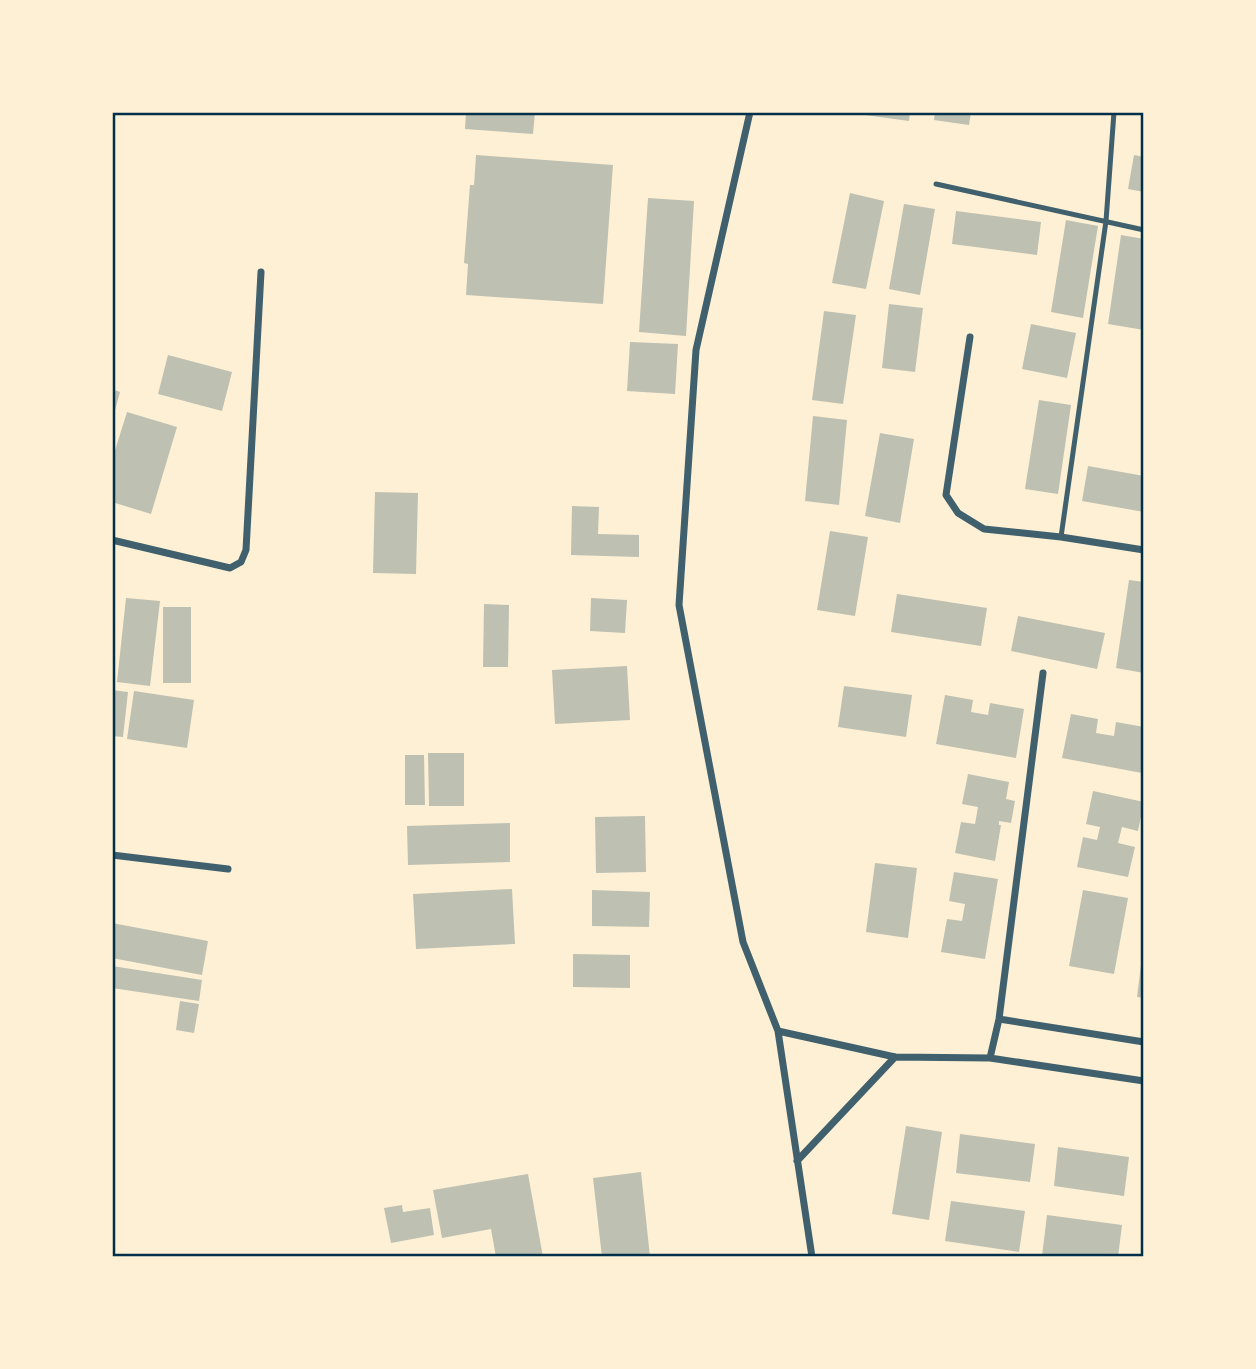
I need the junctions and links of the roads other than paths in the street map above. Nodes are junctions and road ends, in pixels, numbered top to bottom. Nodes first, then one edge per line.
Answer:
1 (750, 112) edge
2 (1114, 112) edge
3 (936, 184) dead end
4 (1106, 221) junction
5 (1144, 230) edge
6 (261, 272) dead end
7 (970, 337) dead end
8 (1061, 537) junction
9 (112, 540) edge
10 (1144, 550) edge
11 (1043, 673) dead end
12 (112, 855) edge
13 (228, 870) dead end
14 (999, 1019) junction
15 (778, 1031) junction
16 (1144, 1042) edge
17 (895, 1057) junction
18 (990, 1058) junction
19 (1144, 1080) edge
20 (797, 1161) junction
21 (812, 1257) edge

1 - 15 street
2 - 4 lane
3 - 4 lane
4 - 5 lane
4 - 8 lane
6 - 9 street
7 - 8 street
8 - 10 street
11 - 14 street
12 - 13 street
14 - 16 street
14 - 18 street
15 - 17 street
15 - 20 street
17 - 18 street
17 - 20 street
18 - 19 street
20 - 21 street

